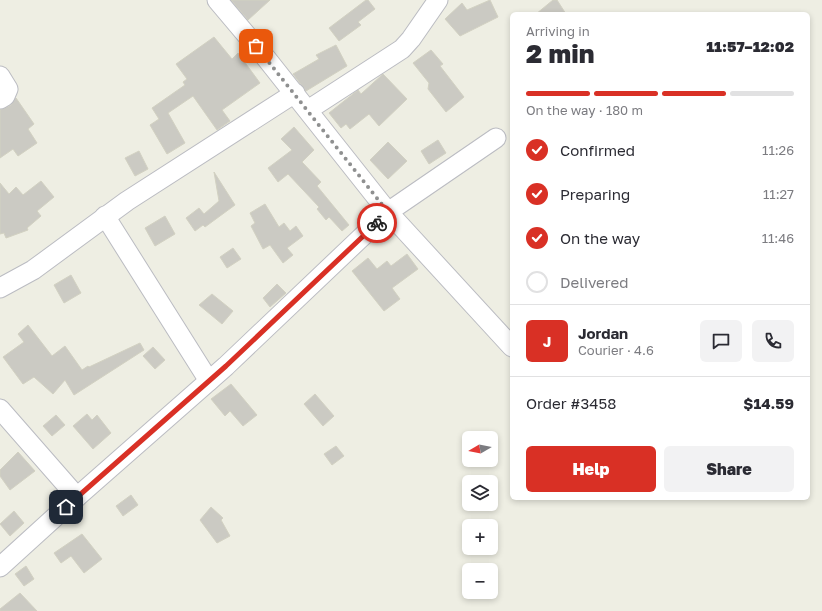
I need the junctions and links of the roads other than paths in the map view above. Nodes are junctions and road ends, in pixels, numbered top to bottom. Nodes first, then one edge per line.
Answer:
1 (217, 0) edge
2 (438, 0) edge
3 (0, 76) edge
4 (295, 93) junction
5 (0, 99) edge
6 (308, 110) junction
7 (496, 138) dead end
8 (388, 212) junction
9 (104, 216) junction
10 (0, 288) edge
11 (510, 345) edge
12 (209, 381) junction
13 (0, 409) edge
14 (77, 497) junction
15 (0, 568) edge

1 - 4 street
2 - 6 street
3 - 5 street
4 - 6 street
4 - 9 street
6 - 8 street
7 - 8 street
8 - 11 street
8 - 12 street
9 - 10 street
9 - 12 street
12 - 14 street
13 - 14 street
14 - 15 street

